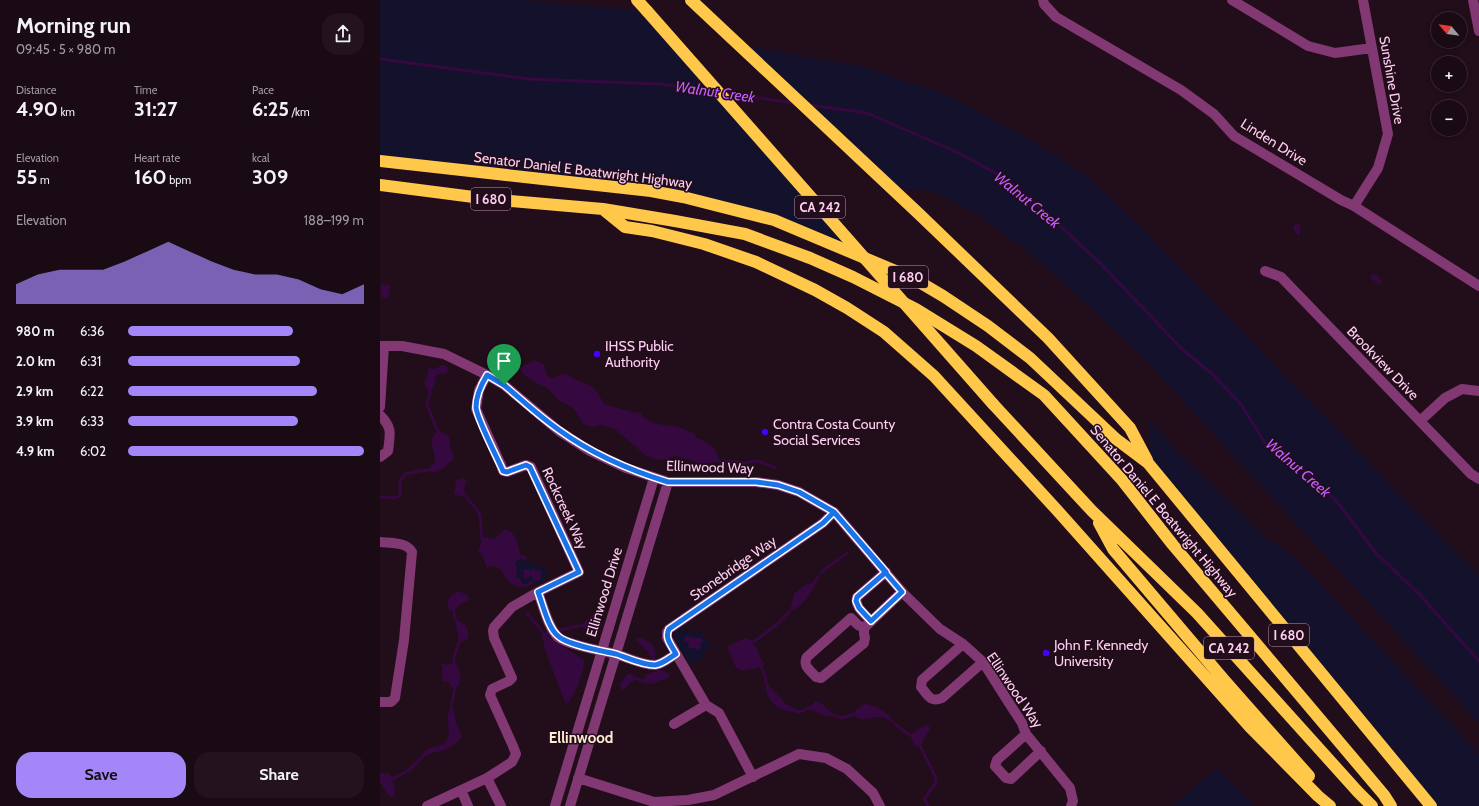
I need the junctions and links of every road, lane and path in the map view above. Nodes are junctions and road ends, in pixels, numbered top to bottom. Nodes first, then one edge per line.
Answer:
1 (637, 0) edge
2 (691, 0) edge
3 (1043, 0) edge
4 (1232, 0) edge
5 (1363, 0) edge
6 (1473, 0) edge
7 (1479, 30) edge
8 (1372, 48) junction
9 (380, 161) edge
10 (380, 185) edge
11 (1354, 206) junction
12 (603, 209) junction
13 (1265, 271) dead end
14 (1479, 286) edge
15 (382, 346) edge
16 (487, 375) junction
17 (1479, 391) edge
18 (380, 407) edge
19 (380, 415) edge
20 (1420, 421) junction
21 (380, 457) edge
22 (1148, 463) junction
23 (654, 478) junction
24 (1479, 479) edge
25 (668, 482) junction
26 (1092, 511) junction
27 (834, 512) junction
28 (380, 542) edge
29 (886, 572) junction
30 (538, 592) junction
31 (902, 592) junction
32 (868, 624) junction
33 (963, 644) junction
34 (601, 651) junction
35 (615, 654) junction
36 (676, 654) junction
37 (982, 662) junction
38 (380, 702) edge
39 (706, 705) junction
40 (674, 724) dead end
41 (1026, 734) junction
42 (1041, 751) junction
43 (753, 777) junction
44 (487, 778) junction
45 (578, 778) junction
46 (462, 790) junction
47 (1384, 795) junction
48 (1072, 803) edge
49 (427, 806) edge
50 (468, 806) edge
51 (501, 806) edge
52 (555, 806) edge
53 (570, 806) edge
54 (880, 806) edge
55 (1330, 806) edge
56 (1336, 806) edge
57 (1372, 806) edge
58 (1391, 806) edge
59 (1397, 806) edge
60 (1430, 806) edge

1 - 26 highway, CA 242, bridge
2 - 22 highway
3 - 11 street, Linden Drive
4 - 8 street
5 - 8 street, Sunshine Drive
6 - 7 street
8 - 11 street, Sunshine Drive
9 - 22 highway, Senator Daniel E Boatwright Highway / I 680
10 - 12 highway, Senator Daniel E Boatwright Highway / I 680
11 - 14 street, Linden Drive
12 - 47 highway, Senator Daniel E Boatwright Highway / I 680
12 - 55 highway
13 - 20 street, Brookview Drive
15 - 16 street, Ellinwood Way
15 - 18 street
16 - 23 street, Ellinwood Way
16 - 30 street, Rockcreek Way
17 - 20 street
19 - 21 street
20 - 24 street, Brookview Drive
22 - 60 highway, Senator Daniel E Boatwright Highway / I 680
23 - 25 street, Ellinwood Way
23 - 34 street, Ellinwood Drive
25 - 27 street, Ellinwood Way
25 - 35 street, Ellinwood Drive
26 - 56 highway
26 - 57 highway, CA 242
27 - 29 street, Ellinwood Way
27 - 36 street, Stonebridge Way
28 - 38 street
29 - 31 street, Ellinwood Way
29 - 32 street
30 - 34 street
30 - 44 street
31 - 32 street
31 - 33 street, Ellinwood Way
32 - 32 street
33 - 37 street, Ellinwood Way
33 - 37 street
34 - 35 street
34 - 52 street, Ellinwood Drive
35 - 36 street
35 - 45 street, Ellinwood Drive
36 - 39 street, Stonebridge Way
37 - 41 street, Ellinwood Way
39 - 40 street
39 - 43 street, Stonebridge Way
41 - 42 street, Ellinwood Way
41 - 42 street
42 - 48 street, Ellinwood Way
43 - 45 street
43 - 54 street
44 - 46 street
44 - 51 street
45 - 53 street, Ellinwood Drive
46 - 49 street
46 - 50 street
47 - 58 highway, Senator Daniel E Boatwright Highway / I 680
47 - 59 highway, I 680

